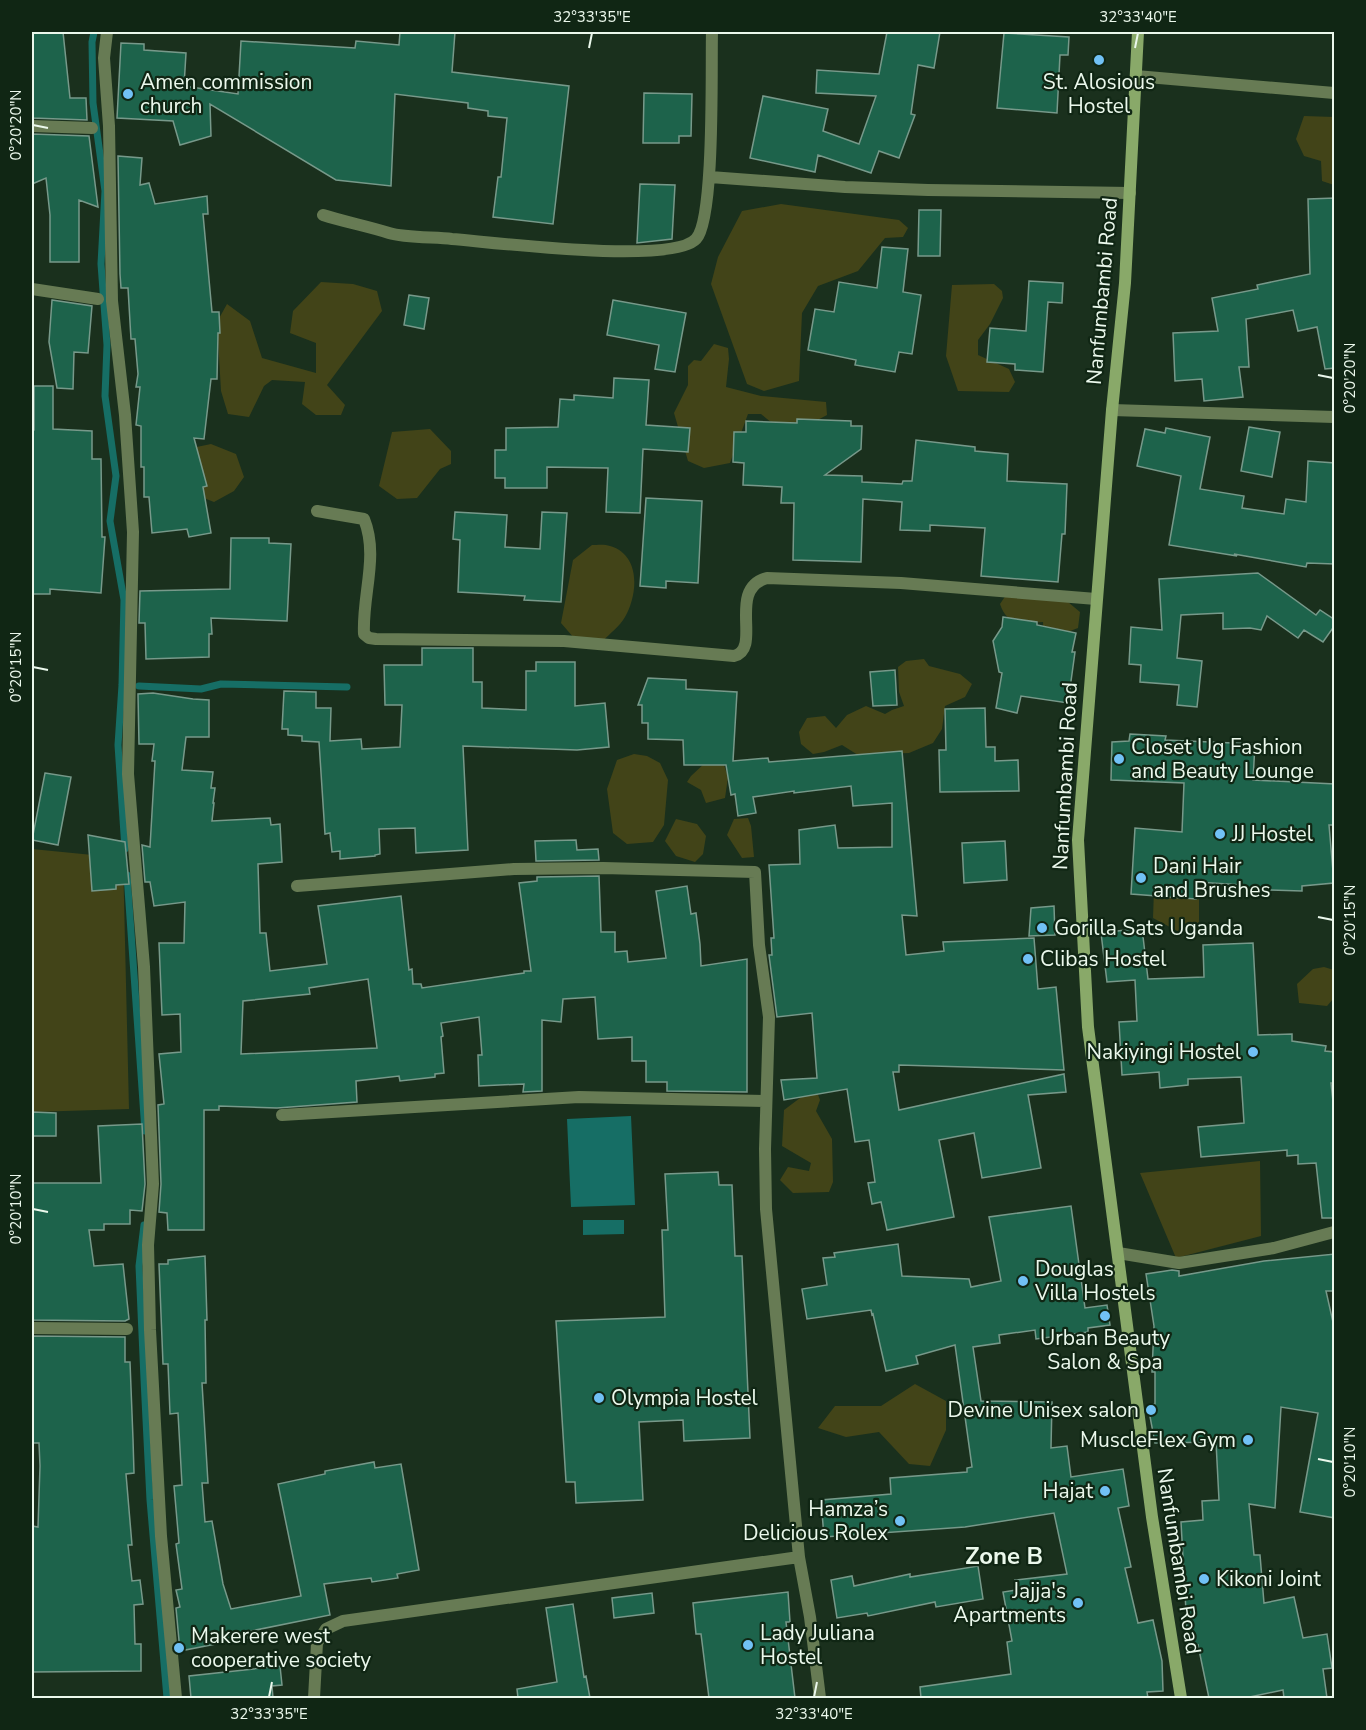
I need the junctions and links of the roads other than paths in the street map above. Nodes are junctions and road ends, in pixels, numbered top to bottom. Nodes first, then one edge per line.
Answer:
1 (107, 32) edge
2 (712, 32) edge
3 (1138, 32) edge
4 (1136, 76) junction
5 (1335, 93) edge
6 (32, 126) edge
7 (92, 128) dead end
8 (710, 177) junction
9 (1130, 193) junction
10 (323, 215) dead end
11 (32, 289) edge
12 (98, 299) dead end
13 (1112, 410) junction
14 (1335, 417) edge
15 (317, 511) dead end
16 (1096, 599) junction
17 (297, 886) dead end
18 (766, 1101) junction
19 (282, 1115) dead end
20 (1335, 1232) edge
21 (1118, 1253) junction
22 (32, 1328) edge
23 (127, 1329) dead end
24 (799, 1557) junction
25 (176, 1698) edge
26 (314, 1698) edge
27 (820, 1698) edge
28 (1181, 1698) edge

1 - 25 street
2 - 8 street
3 - 4 street, Nanfumbambi Road
4 - 5 street
4 - 9 street, Nanfumbambi Road
6 - 7 street
8 - 9 street
8 - 10 street
9 - 13 street, Nanfumbambi Road
11 - 12 street
13 - 14 street
13 - 16 street, Nanfumbambi Road
15 - 16 street
16 - 21 street, Nanfumbambi Road
17 - 18 street
18 - 19 street
18 - 24 street
20 - 21 street
21 - 28 street, Nanfumbambi Road
22 - 23 street
24 - 26 street
24 - 27 street

